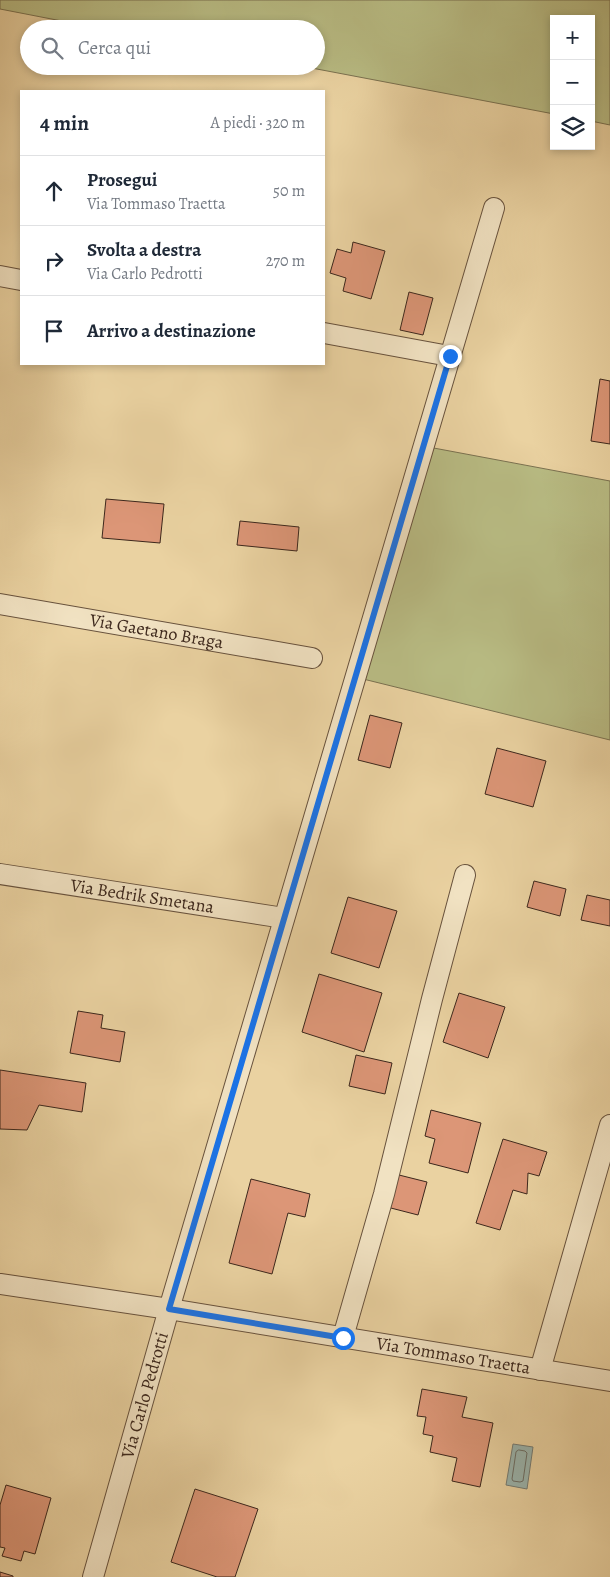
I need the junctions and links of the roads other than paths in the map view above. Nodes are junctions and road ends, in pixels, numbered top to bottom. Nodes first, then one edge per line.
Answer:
1 (494, 208) dead end
2 (0, 276) edge
3 (20, 280) edge
4 (325, 333) edge
5 (450, 356) junction
6 (0, 604) edge
7 (312, 658) dead end
8 (0, 874) edge
9 (465, 875) dead end
10 (284, 918) junction
11 (610, 1125) edge
12 (0, 1284) edge
13 (169, 1309) junction
14 (343, 1338) junction
15 (540, 1370) junction
16 (610, 1381) edge
17 (93, 1577) edge

1 - 5 street, Via Carlo Pedrotti
2 - 3 street
4 - 5 street
5 - 10 street, Via Carlo Pedrotti
6 - 7 street, Via Gaetano Braga
8 - 10 street, Via Bedrik Smetana
9 - 14 street
10 - 13 street, Via Carlo Pedrotti
11 - 15 street
12 - 13 street, Via Tommaso Traetta
13 - 14 street, Via Tommaso Traetta
13 - 17 street, Via Carlo Pedrotti
14 - 15 street, Via Tommaso Traetta
15 - 16 street, Via Tommaso Traetta

